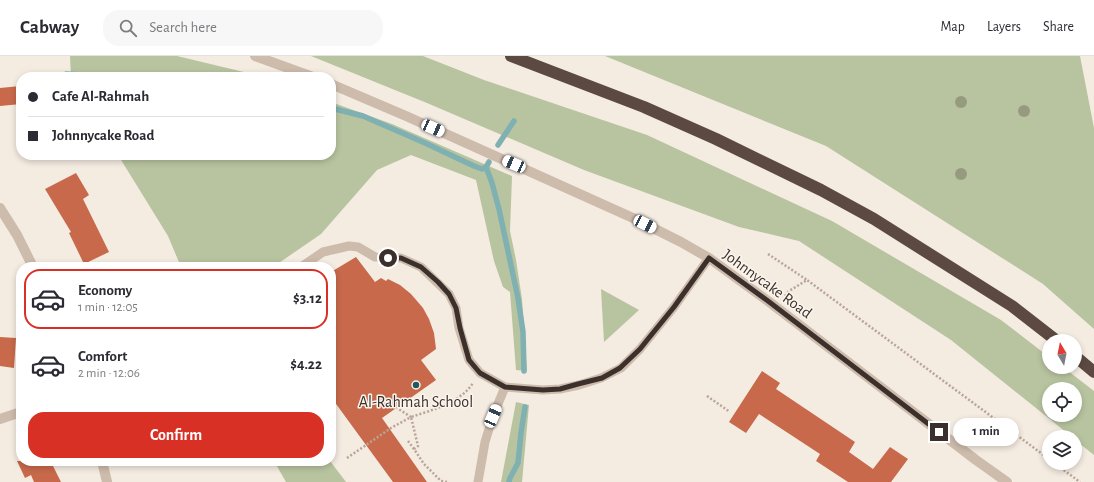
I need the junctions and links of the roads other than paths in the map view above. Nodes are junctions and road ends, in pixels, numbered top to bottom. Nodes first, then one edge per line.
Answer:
1 (255, 56) edge
2 (511, 56) edge
3 (299, 72) edge
4 (336, 86) edge
5 (0, 208) edge
6 (709, 258) junction
7 (30, 262) edge
8 (308, 262) edge
9 (1048, 334) edge
10 (1082, 362) edge
11 (1094, 372) edge
12 (505, 387) junction
13 (16, 414) edge
14 (0, 419) edge
15 (103, 466) edge
16 (107, 482) edge
17 (478, 482) edge
18 (1007, 482) edge

1 - 3 street
2 - 9 highway
4 - 6 street, Johnnycake Road
5 - 7 street
6 - 12 lane
6 - 18 street, Johnnycake Road
8 - 12 lane
10 - 11 highway
12 - 17 lane
13 - 14 street
15 - 16 street

